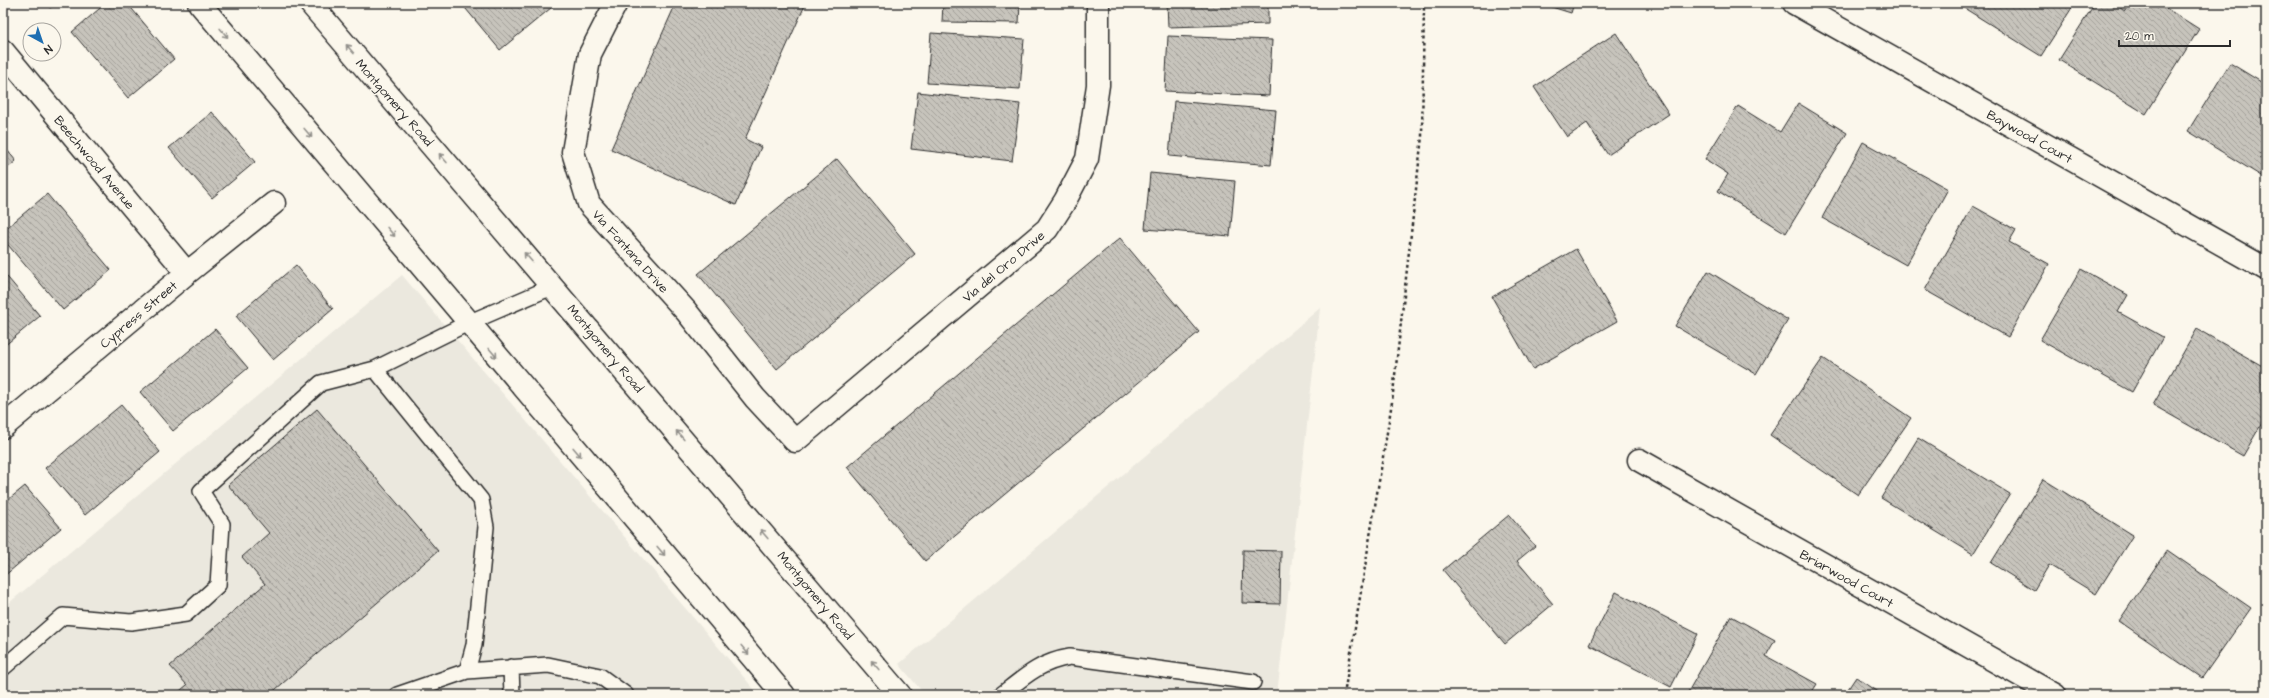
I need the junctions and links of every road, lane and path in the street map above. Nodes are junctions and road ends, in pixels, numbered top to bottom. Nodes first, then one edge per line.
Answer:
1 (199, 3) edge
2 (310, 3) edge
3 (616, 3) edge
4 (1098, 3) edge
5 (1424, 3) edge
6 (1794, 3) edge
7 (3, 52) edge
8 (274, 203) dead end
9 (2266, 270) edge
10 (187, 273) junction
11 (554, 286) junction
12 (468, 323) junction
13 (375, 369) junction
14 (3, 427) edge
15 (795, 440) joint
16 (1639, 460) dead end
17 (511, 667) junction
18 (3, 668) edge
19 (467, 671) junction
20 (1253, 682) dead end
21 (397, 695) edge
22 (512, 695) edge
23 (626, 695) edge
24 (784, 695) edge
25 (900, 695) edge
26 (1001, 695) edge
27 (1344, 695) edge
28 (2055, 695) edge

1 -> 12 street
11 -> 2 street, Montgomery Road
3 - 15 street, Via Fontana Drive
4 - 15 street, Via del Oro Drive
5 - 27 path
6 - 9 street, Baywood Court
7 - 10 street, Beechwood Avenue
8 - 10 street, Cypress Street
10 - 14 street, Cypress Street
11 - 12 lane
25 -> 11 street, Montgomery Road
12 - 13 lane
12 -> 24 street
13 - 18 lane
13 - 19 lane
16 - 28 street, Briarwood Court
17 - 19 lane
17 - 22 lane
17 - 23 lane
19 - 21 lane
20 - 26 lane

